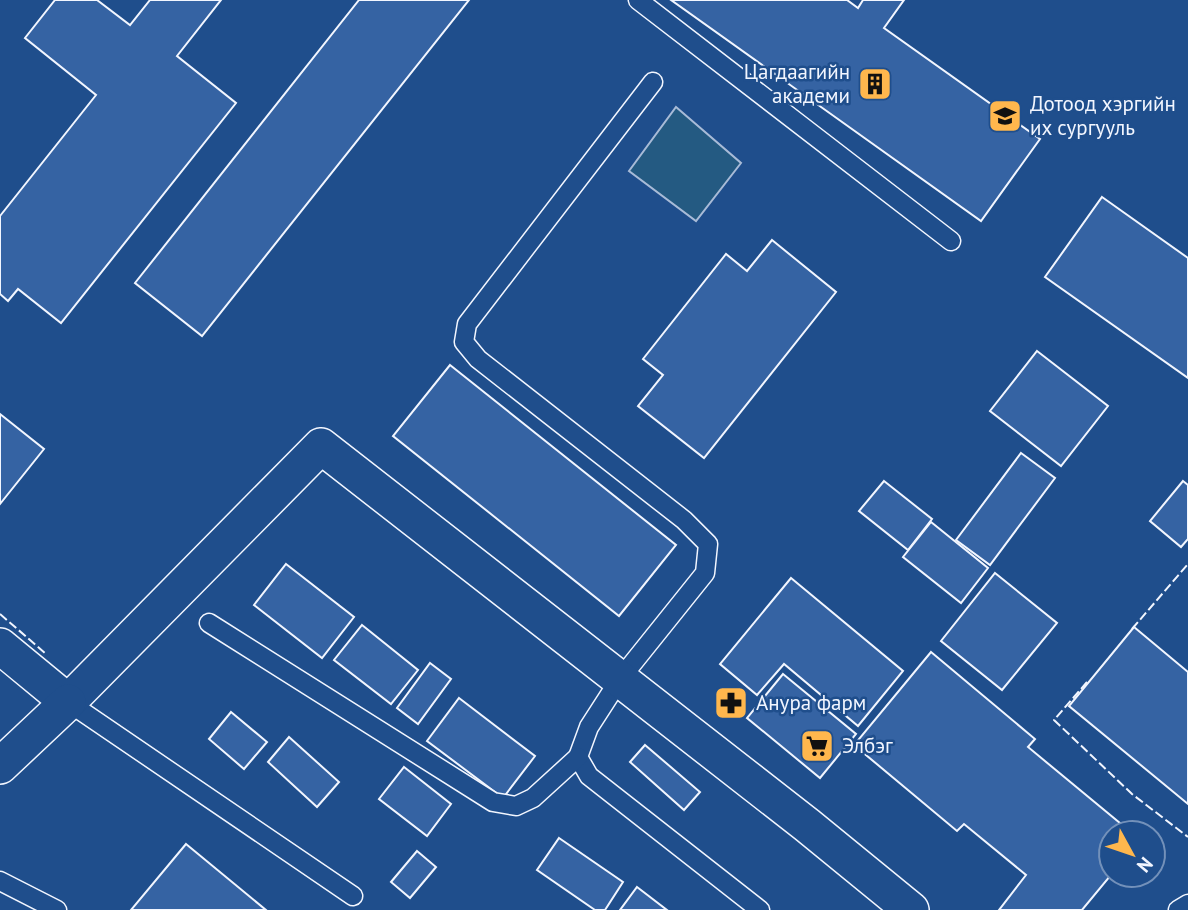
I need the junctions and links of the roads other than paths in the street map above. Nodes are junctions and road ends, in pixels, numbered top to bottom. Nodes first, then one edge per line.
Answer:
1 (638, 0) edge
2 (653, 82) dead end
3 (951, 241) dead end
4 (209, 623) dead end
5 (0, 646) edge
6 (620, 679) junction
7 (68, 702) junction
8 (578, 757) junction
9 (0, 766) edge
10 (0, 881) edge
11 (353, 896) dead end
12 (1188, 904) edge
13 (57, 910) edge
14 (760, 910) edge
15 (911, 910) edge
16 (1178, 910) edge

1 - 3 lane
2 - 6 lane
4 - 8 lane
5 - 7 street
6 - 7 street
6 - 8 lane
6 - 15 street
7 - 9 street
7 - 11 lane
8 - 14 lane
10 - 13 lane
12 - 16 lane

